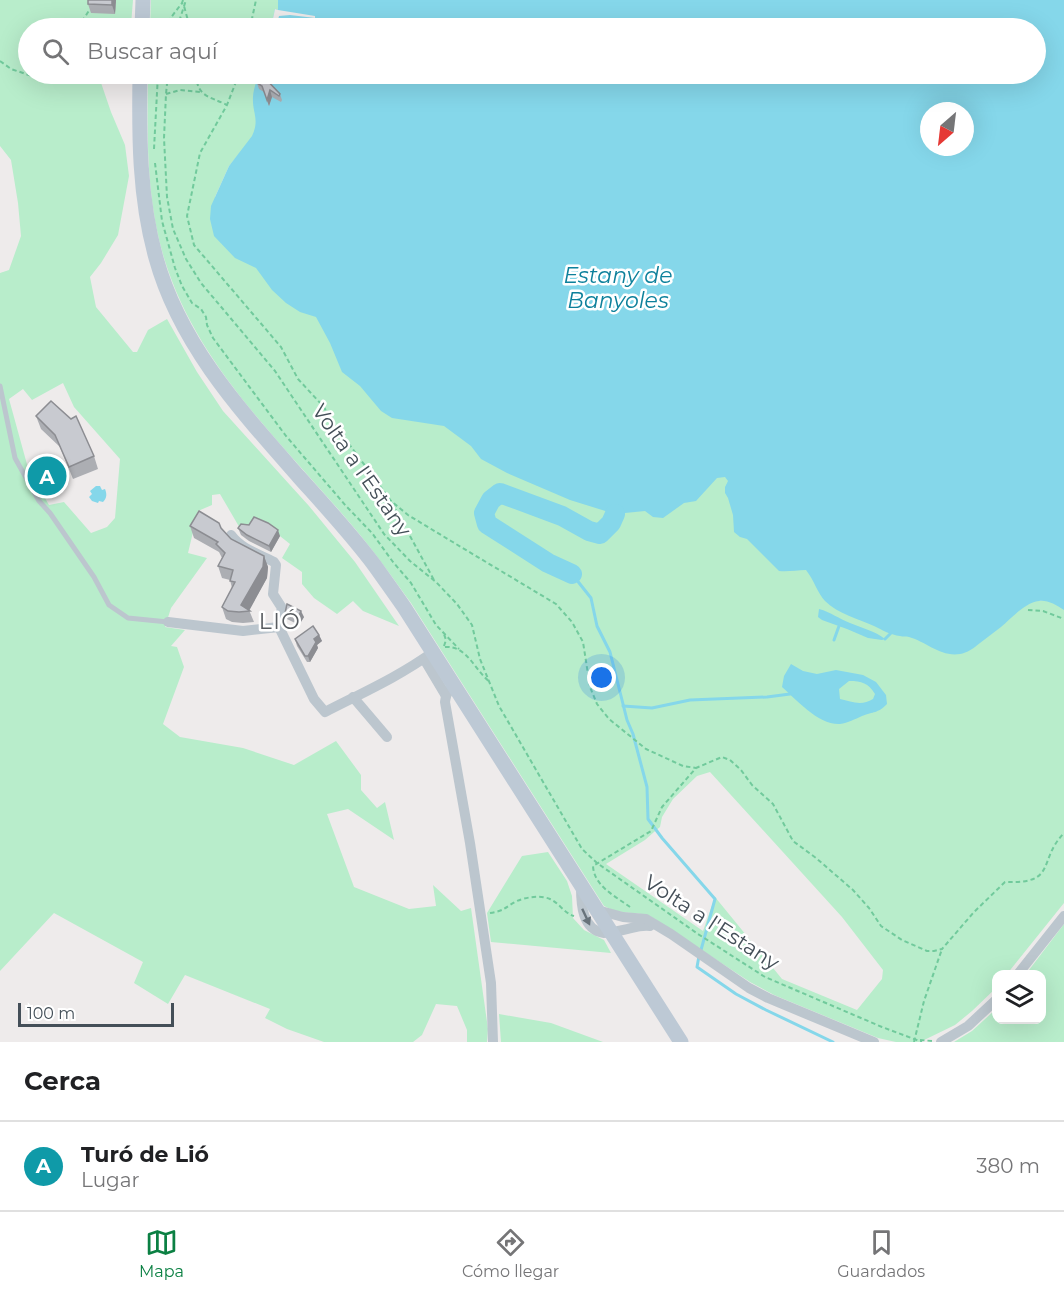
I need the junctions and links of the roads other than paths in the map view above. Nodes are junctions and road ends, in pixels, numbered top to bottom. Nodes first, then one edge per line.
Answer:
1 (143, 0) edge
2 (142, 18) edge
3 (140, 84) edge
4 (0, 386) edge
5 (231, 535) edge
6 (168, 622) joint
7 (279, 627) junction
8 (428, 655) junction
9 (449, 689) junction
10 (353, 697) junction
11 (464, 700) junction
12 (447, 711) junction
13 (387, 737) dead end
14 (591, 914) junction
15 (1064, 916) edge
16 (623, 917) junction
17 (633, 927) junction
18 (660, 927) junction
19 (611, 932) junction
20 (624, 953) junction
21 (1022, 970) edge
22 (992, 1004) edge
23 (493, 1042) edge
24 (681, 1042) edge
25 (874, 1042) edge
26 (941, 1042) edge

1 - 2 main road
3 - 8 main road
4 - 6 lane
5 - 7 street
6 - 7 street
7 - 10 street
8 - 9 main road
8 - 10 street
9 - 11 main road
9 - 12 street
10 - 13 street
11 - 12 street
11 - 14 main road
12 - 23 street
14 - 16 street
14 - 19 main road
15 - 21 street
16 - 18 street
16 - 19 street
17 - 18 street
17 - 19 street
17 - 20 street
18 - 25 street
19 - 20 main road
20 - 24 main road
22 - 26 street

